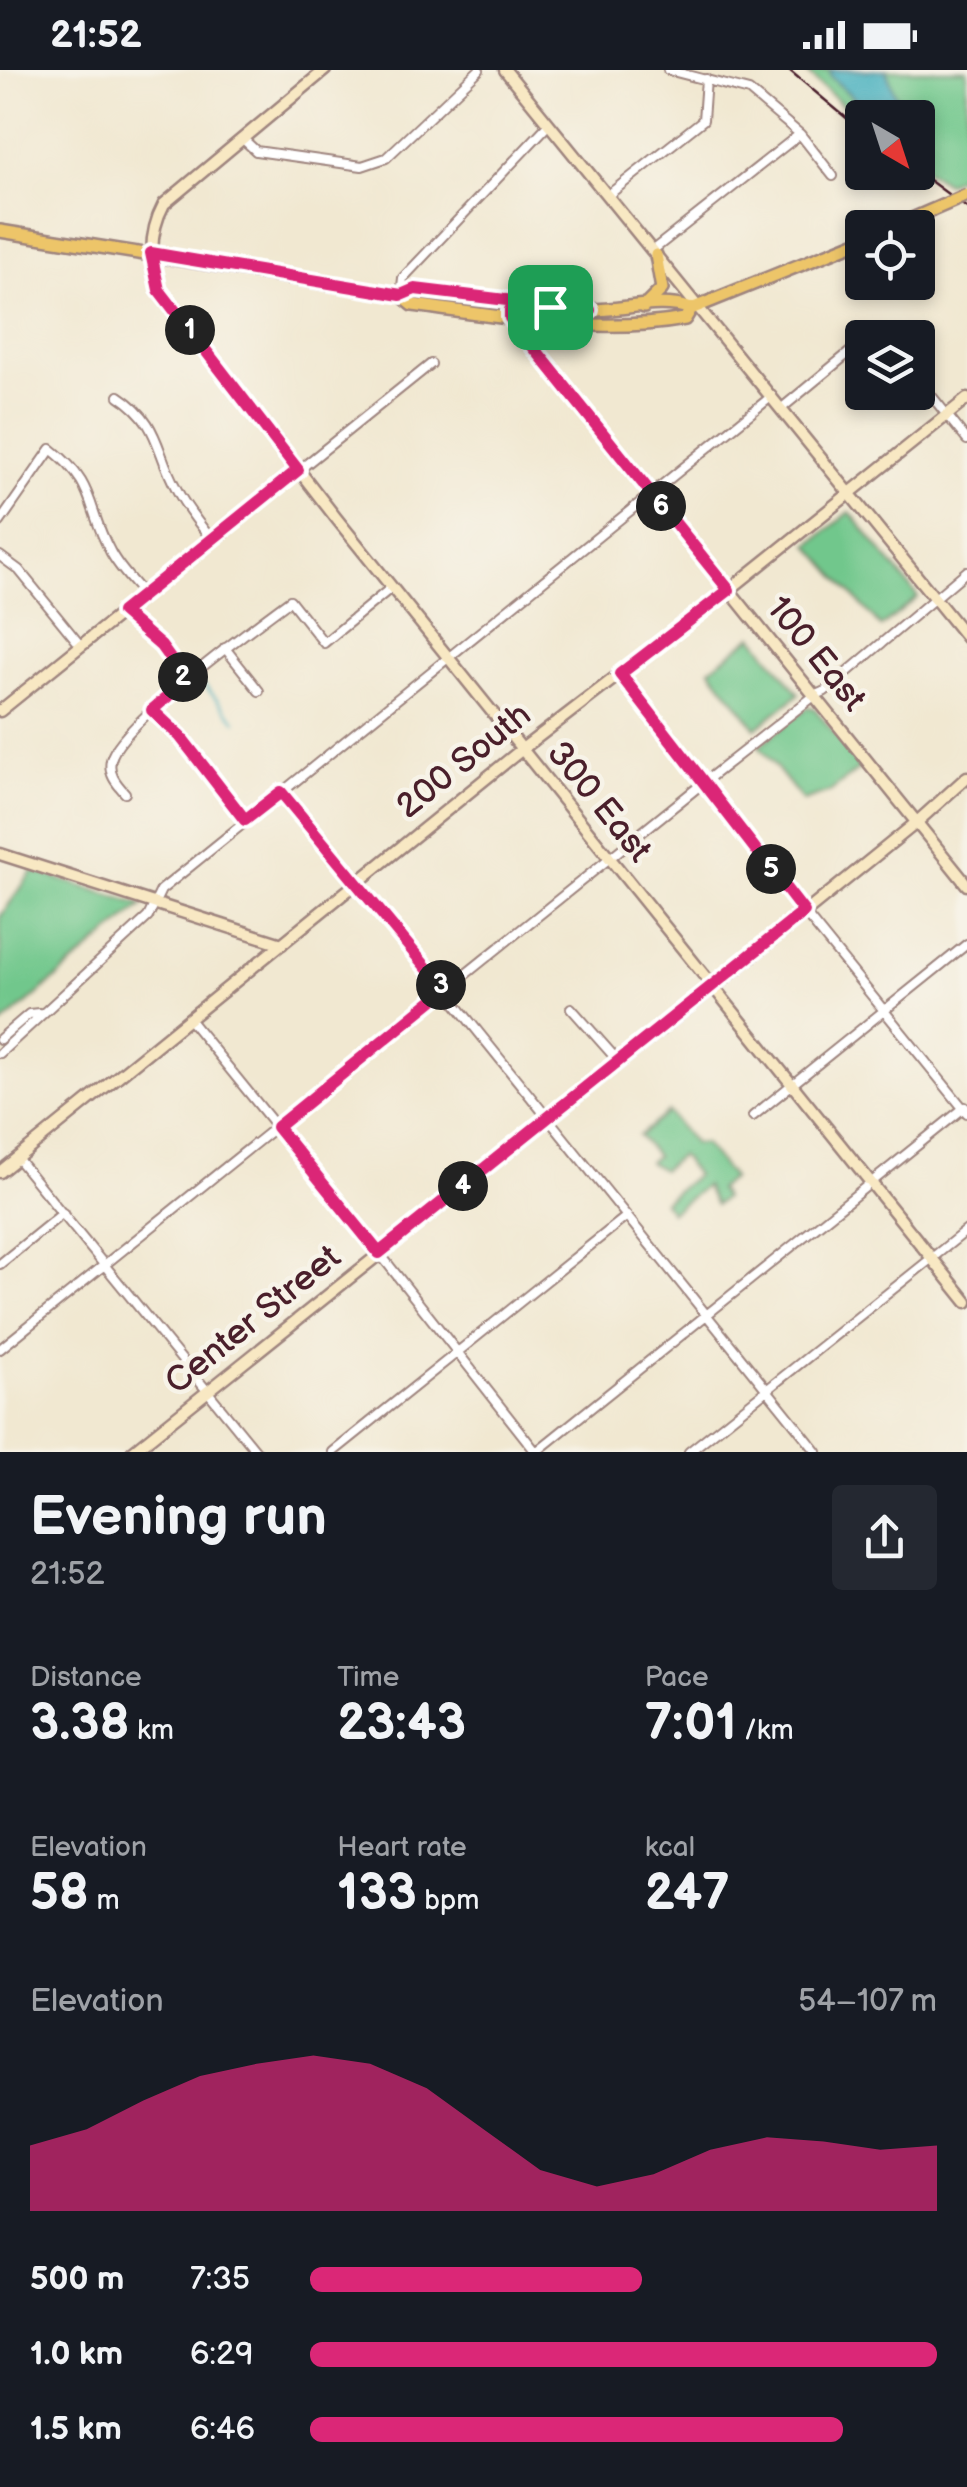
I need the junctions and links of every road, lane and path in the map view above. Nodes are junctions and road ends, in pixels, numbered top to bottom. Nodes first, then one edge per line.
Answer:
1 (325, 70) edge
2 (478, 70) edge
3 (505, 70) edge
4 (668, 70) edge
5 (706, 79) junction
6 (548, 124) junction
7 (800, 134) junction
8 (243, 139) junction
9 (833, 176) dead end
10 (967, 195) edge
11 (607, 196) junction
12 (932, 210) edge
13 (0, 231) edge
14 (845, 247) edge
15 (151, 253) junction
16 (654, 253) junction
17 (432, 291) junction
18 (401, 295) junction
19 (643, 308) junction
20 (695, 308) junction
21 (590, 310) junction
22 (510, 314) junction
23 (539, 322) junction
24 (534, 348) junction
25 (845, 356) edge
26 (430, 364) dead end
27 (119, 396) dead end
28 (772, 396) junction
29 (967, 399) edge
30 (935, 401) edge
31 (782, 408) junction
32 (946, 415) junction
33 (967, 440) edge
34 (298, 470) junction
35 (851, 493) junction
36 (652, 494) junction
37 (0, 522) edge
38 (212, 540) junction
39 (0, 556) edge
40 (967, 571) edge
41 (392, 587) junction
42 (729, 590) junction
43 (144, 595) junction
44 (934, 598) junction
45 (122, 612) junction
46 (967, 638) edge
47 (80, 646) junction
48 (225, 648) junction
49 (449, 656) junction
50 (620, 674) junction
51 (186, 681) junction
52 (259, 691) dead end
53 (814, 696) junction
54 (152, 710) junction
55 (0, 711) edge
56 (522, 750) junction
57 (967, 778) edge
58 (704, 783) junction
59 (281, 792) junction
60 (125, 794) dead end
61 (245, 820) junction
62 (916, 822) junction
63 (0, 854) edge
64 (610, 858) junction
65 (356, 883) junction
66 (967, 884) edge
67 (156, 902) junction
68 (804, 912) junction
69 (282, 944) junction
70 (967, 944) edge
71 (713, 986) junction
72 (445, 990) junction
73 (571, 1008) dead end
74 (883, 1011) junction
75 (39, 1013) junction
76 (188, 1019) junction
77 (0, 1040) edge
78 (0, 1053) edge
79 (619, 1062) junction
80 (792, 1084) junction
81 (966, 1109) edge
82 (753, 1116) dead end
83 (548, 1118) junction
84 (277, 1127) junction
85 (17, 1158) junction
86 (0, 1172) edge
87 (871, 1183) junction
88 (63, 1213) junction
89 (627, 1216) junction
90 (967, 1230) edge
91 (379, 1253) junction
92 (931, 1258) junction
93 (0, 1264) edge
94 (104, 1264) junction
95 (967, 1302) edge
96 (706, 1314) junction
97 (0, 1349) edge
98 (457, 1352) junction
99 (768, 1389) junction
100 (208, 1391) junction
101 (132, 1452) edge
102 (257, 1452) edge
103 (333, 1452) edge
104 (536, 1452) edge
105 (690, 1452) edge
106 (817, 1452) edge

1 - 8 street
2 - 8 street
3 - 6 street
4 - 5 street
5 - 7 street
5 - 11 street
6 - 11 street
6 - 18 street
7 - 9 street
7 - 16 street
8 - 15 street
10 - 12 main road, bridge
11 - 16 street
13 - 15 main road
14 - 20 main road
15 - 18 main road
15 - 34 street, 300 East
16 - 19 main road
16 - 20 street
17 - 18 main road
17 - 21 main road
17 - 22 main road
18 - 22 main road
19 - 20 main road
19 - 21 main road
20 - 23 main road
20 - 28 street
21 - 22 main road
22 - 23 main road
22 - 24 street, 100 East
23 - 24 main road
24 - 36 street, 100 East
25 - 31 street
26 - 34 street
27 - 38 street
28 - 31 street
28 - 36 street
29 - 32 street, 200 South
30 - 32 street
31 - 35 street
32 - 33 street
32 - 35 street, 200 South
34 - 38 street
34 - 41 street, 300 East
35 - 42 street, 200 South
35 - 44 street
36 - 42 street, 100 East
36 - 49 street
37 - 43 street
38 - 43 street
39 - 47 street
40 - 44 street
41 - 48 street
41 - 49 street, 300 East
42 - 50 street, 200 South
42 - 53 street, 100 East
43 - 45 street
44 - 46 street
44 - 53 street
45 - 47 street
45 - 51 street
47 - 55 street
48 - 51 street
48 - 52 street
49 - 56 street, 300 East
49 - 59 street
50 - 56 street, 200 South
50 - 58 street
51 - 54 street
53 - 58 street
53 - 62 street, 100 East
54 - 60 street
54 - 61 street
56 - 64 street, 300 East
56 - 65 street, 200 South
57 - 62 street, Center Street
58 - 64 street
58 - 68 street
59 - 61 street
59 - 65 street
61 - 67 street
62 - 66 street, 100 East
62 - 68 street, Center Street
63 - 67 street
64 - 71 street, 300 East
64 - 72 street
65 - 69 street, 200 South
65 - 72 street
67 - 69 street
67 - 75 street
68 - 71 street, Center Street
68 - 74 street
69 - 76 street, 200 South
70 - 74 street
71 - 79 street, Center Street
71 - 80 street, 300 East
72 - 83 street
72 - 84 street
73 - 79 street
74 - 80 street
74 - 81 street
75 - 77 street
75 - 78 street
76 - 84 street
76 - 85 street, 200 South
79 - 83 street, Center Street
80 - 82 street
80 - 87 street, 300 East
81 - 87 street
83 - 89 street
83 - 91 street, Center Street
84 - 91 street
84 - 94 street
85 - 86 street, 200 South
85 - 88 street
87 - 92 street, 300 East
87 - 96 street
88 - 93 street
88 - 94 street
89 - 96 street
89 - 98 street
90 - 92 street
91 - 98 street
91 - 100 street, Center Street
92 - 95 street, 300 East
92 - 99 street
94 - 97 street
94 - 100 street
96 - 99 street
96 - 104 street
98 - 103 street
98 - 104 street
99 - 105 street
99 - 106 street
100 - 101 street, Center Street
100 - 102 street

